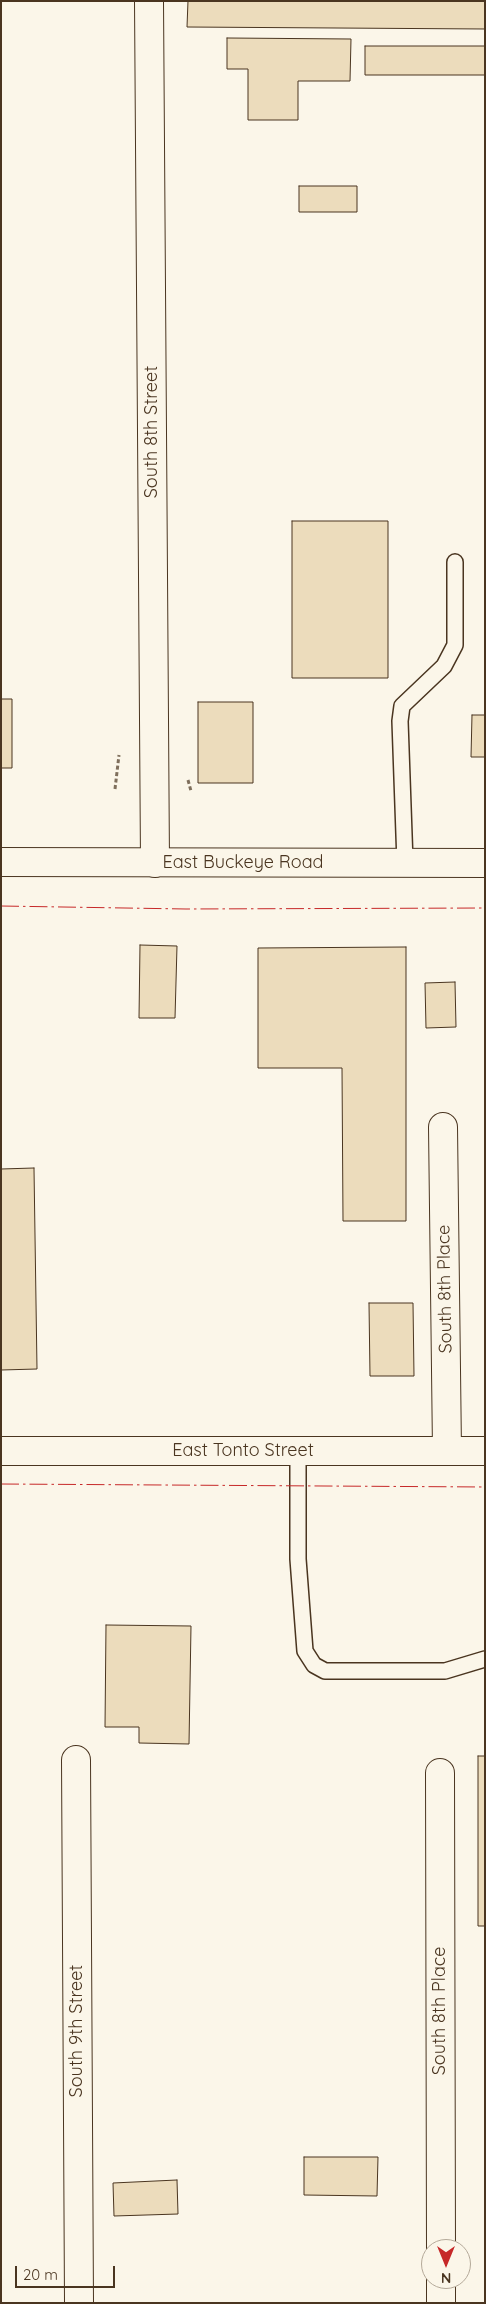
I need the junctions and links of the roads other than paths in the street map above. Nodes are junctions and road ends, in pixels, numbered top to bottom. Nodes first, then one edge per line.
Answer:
1 (149, 1) edge
2 (455, 562) dead end
3 (1, 862) edge
4 (155, 862) junction
5 (405, 863) junction
6 (485, 863) edge
7 (443, 1127) dead end
8 (1, 1451) edge
9 (298, 1451) junction
10 (447, 1451) junction
11 (485, 1451) edge
12 (484, 1659) edge
13 (76, 1760) dead end
14 (440, 1773) dead end
15 (441, 2239) edge
16 (441, 2289) edge
17 (79, 2303) edge
18 (441, 2303) edge

1 - 4 street, South 8th Street
2 - 5 lane
3 - 4 street, East Buckeye Road
4 - 5 street, East Buckeye Road
5 - 6 street, East Buckeye Road
7 - 10 street, South 8th Place
8 - 9 street, East Tonto Street
9 - 10 street, East Tonto Street
9 - 12 lane
10 - 11 street, East Tonto Street
13 - 17 street, South 9th Street
14 - 15 street, South 8th Place
16 - 18 street

